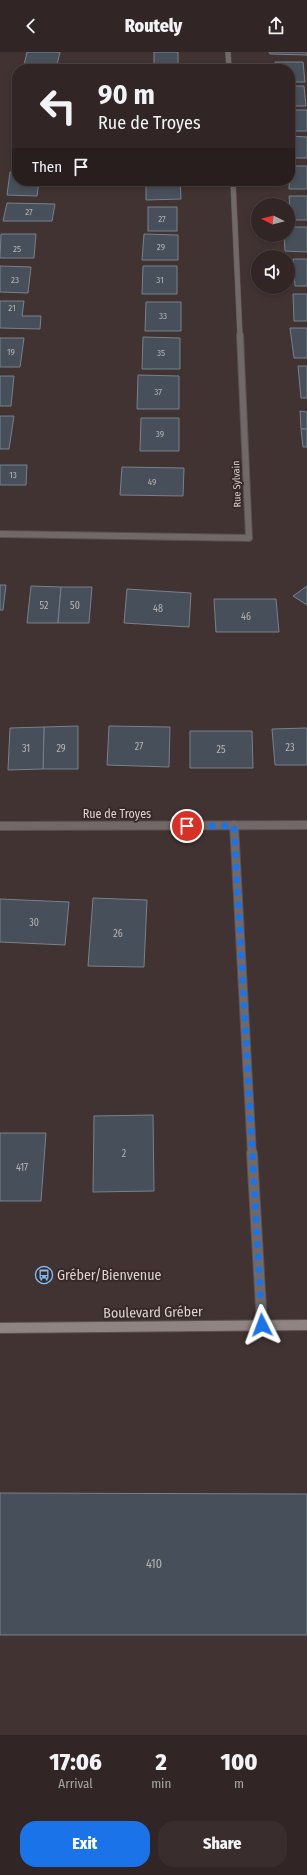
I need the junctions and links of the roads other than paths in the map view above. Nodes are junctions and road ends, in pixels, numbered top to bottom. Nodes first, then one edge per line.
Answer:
1 (228, 52) edge
2 (229, 64) edge
3 (233, 186) edge
4 (0, 534) edge
5 (307, 824) edge
6 (0, 826) edge
7 (234, 826) junction
8 (262, 1325) junction
9 (307, 1325) edge
10 (0, 1328) edge

1 - 2 street
3 - 4 street, Rue Sylvain
5 - 7 street, Rue de Troyes
6 - 7 street, Rue de Troyes
7 - 8 street
8 - 9 main road, Boulevard Gréber
8 - 10 main road, Boulevard Gréber

